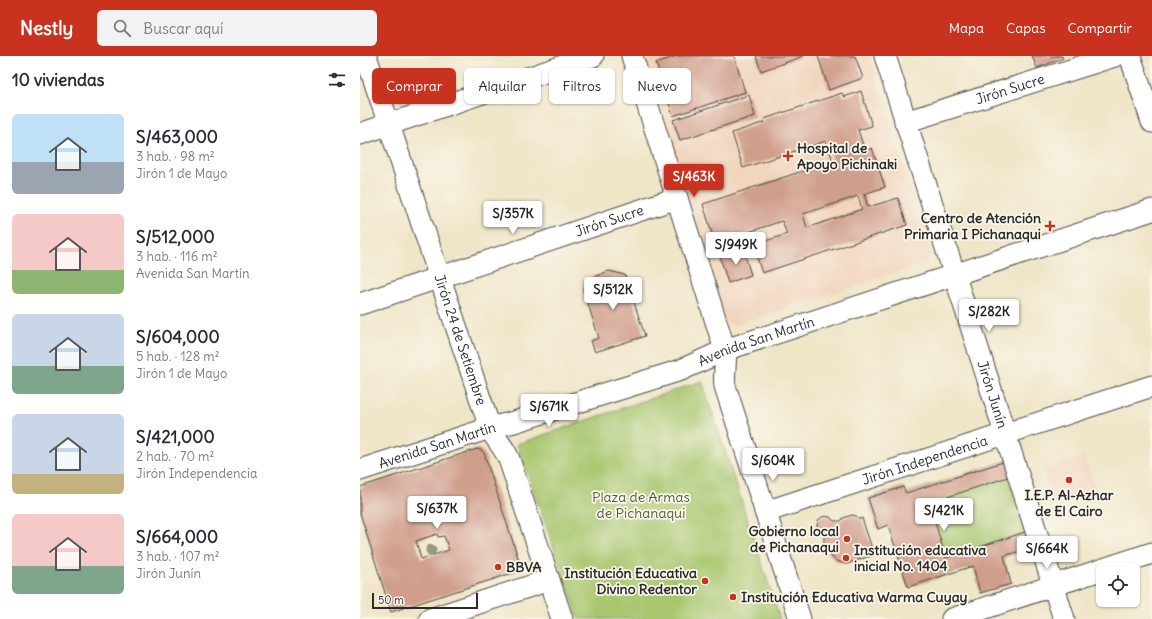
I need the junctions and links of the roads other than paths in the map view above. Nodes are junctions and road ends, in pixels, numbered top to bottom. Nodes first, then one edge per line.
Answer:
1 (366, 56) edge
2 (593, 56) edge
3 (632, 56) edge
4 (885, 56) edge
5 (1115, 56) edge
6 (1130, 56) edge
7 (905, 122) junction
8 (1152, 122) edge
9 (389, 124) junction
10 (360, 134) edge
11 (677, 198) junction
12 (1152, 210) edge
13 (954, 276) junction
14 (440, 277) junction
15 (360, 304) edge
16 (725, 350) junction
17 (1152, 386) edge
18 (490, 428) junction
19 (1004, 434) junction
20 (360, 470) edge
21 (765, 512) junction
22 (1152, 553) edge
23 (550, 580) junction
24 (1053, 586) junction
25 (430, 619) edge
26 (562, 619) edge
27 (800, 619) edge
28 (952, 619) edge
29 (1064, 619) edge

1 - 9 street, Jirón 24 de Setiembre
2 - 9 street
3 - 11 street
4 - 7 street, Jirón Junín
5 - 7 street, Jirón Sucre
6 - 8 street
7 - 13 street, Jirón Junín
9 - 10 street
9 - 14 street, Jirón 24 de Setiembre
11 - 14 street, Jirón Sucre
11 - 16 street
12 - 13 street, Avenida San Martín
13 - 16 street, Avenida San Martín
13 - 19 street, Jirón Junín
14 - 15 street, Jirón Sucre
14 - 18 street, Jirón 24 de Setiembre
16 - 18 street, Avenida San Martín
16 - 21 street
17 - 19 street, Jirón Independencia
18 - 20 street, Avenida San Martín
18 - 23 street, Jirón 24 de Setiembre
19 - 21 street, Jirón Independencia
19 - 24 street, Jirón Junín
21 - 27 street
22 - 24 street
23 - 25 street
23 - 26 street, Jirón 24 de Setiembre
24 - 28 street
24 - 29 street, Jirón Junín

